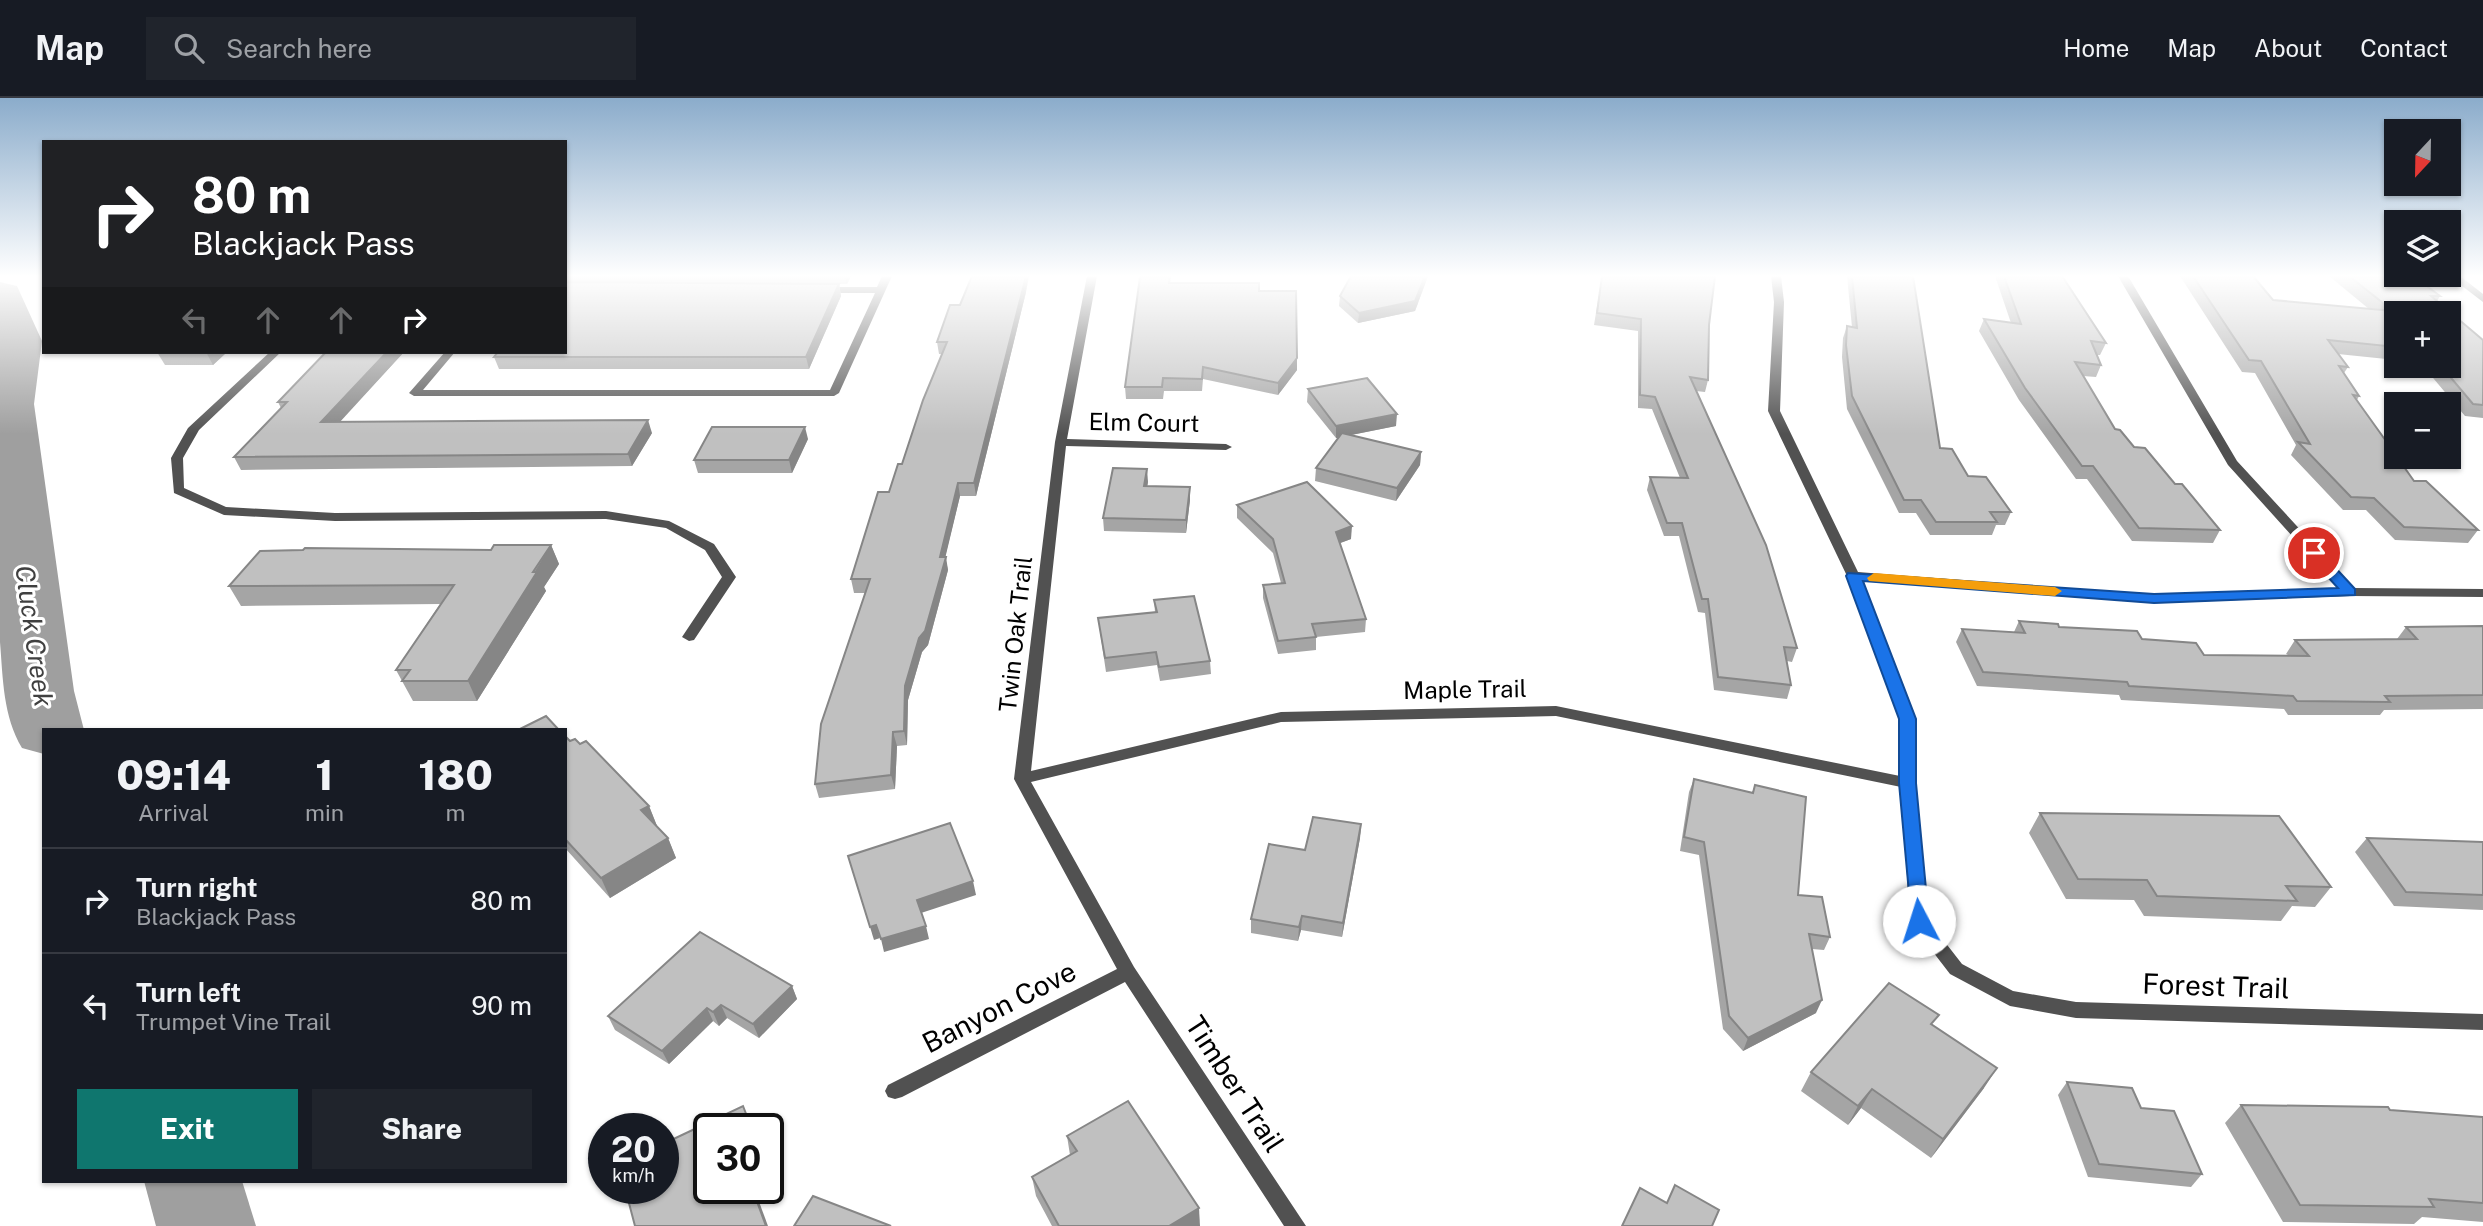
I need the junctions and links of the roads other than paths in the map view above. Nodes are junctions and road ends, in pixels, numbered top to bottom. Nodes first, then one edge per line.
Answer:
1 (863, 329) edge
2 (1082, 329) edge
3 (1778, 329) edge
4 (2154, 329) edge
5 (274, 354) edge
6 (448, 354) edge
7 (1061, 442) junction
8 (1226, 447) dead end
9 (1853, 576) junction
10 (2350, 592) junction
11 (2483, 593) edge
12 (689, 637) dead end
13 (1023, 779) junction
14 (1908, 783) junction
15 (1128, 972) junction
16 (2483, 1022) edge
17 (895, 1091) dead end
18 (1296, 1226) edge

1 - 6 street
2 - 7 street, Twin Oak Trail
3 - 9 street
4 - 10 street
5 - 12 street
7 - 8 street, Elm Court
7 - 13 street, Twin Oak Trail
9 - 10 street
9 - 14 street
10 - 11 street
13 - 14 street, Maple Trail
13 - 15 street
14 - 16 street, Forest Trail
15 - 17 street, Banyon Cove
15 - 18 street, Timber Trail

